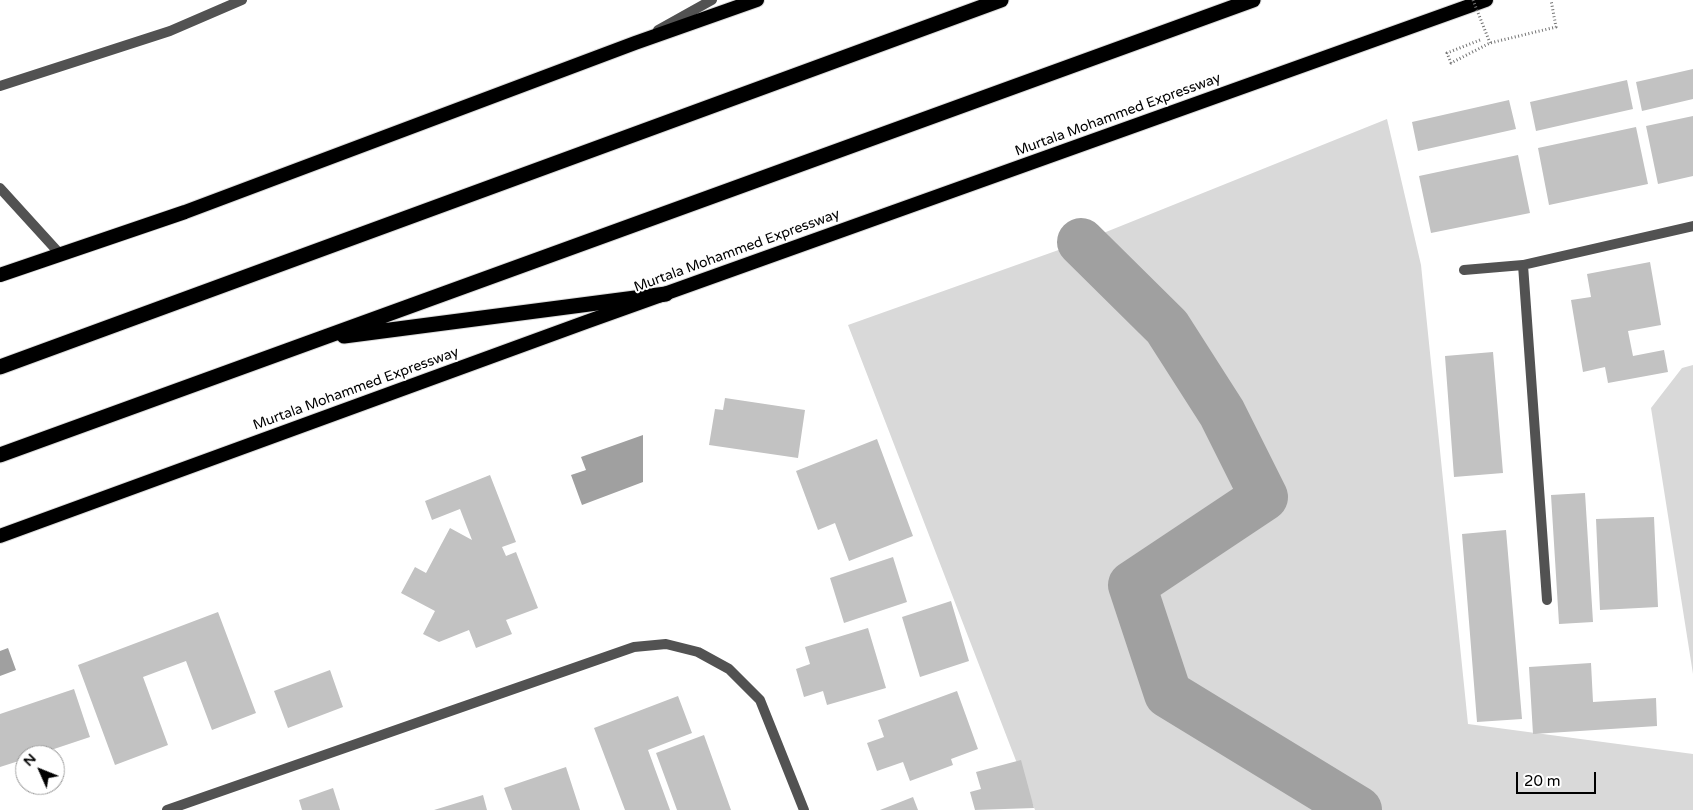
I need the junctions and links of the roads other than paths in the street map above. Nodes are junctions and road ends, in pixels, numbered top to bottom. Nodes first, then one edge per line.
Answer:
1 (242, 0) edge
2 (712, 0) edge
3 (757, 0) edge
4 (1001, 0) edge
5 (1252, 0) edge
6 (1486, 0) edge
7 (635, 43) junction
8 (0, 86) edge
9 (0, 188) edge
10 (1693, 226) edge
11 (60, 254) junction
12 (1523, 265) junction
13 (1464, 270) dead end
14 (0, 275) edge
15 (666, 294) junction
16 (315, 340) junction
17 (0, 367) edge
18 (0, 455) edge
19 (0, 536) edge
20 (1547, 600) dead end
21 (167, 810) edge
22 (804, 810) edge

1 - 8 street
2 - 7 street
3 - 7 highway
4 - 17 highway
5 - 16 highway
6 - 15 highway, Murtala Mohammed Expressway
7 - 11 highway
9 - 11 street
10 - 12 street
11 - 14 highway
12 - 13 street
12 - 20 street
15 - 16 highway
15 - 19 highway, Murtala Mohammed Expressway
16 - 18 highway
21 - 22 street

